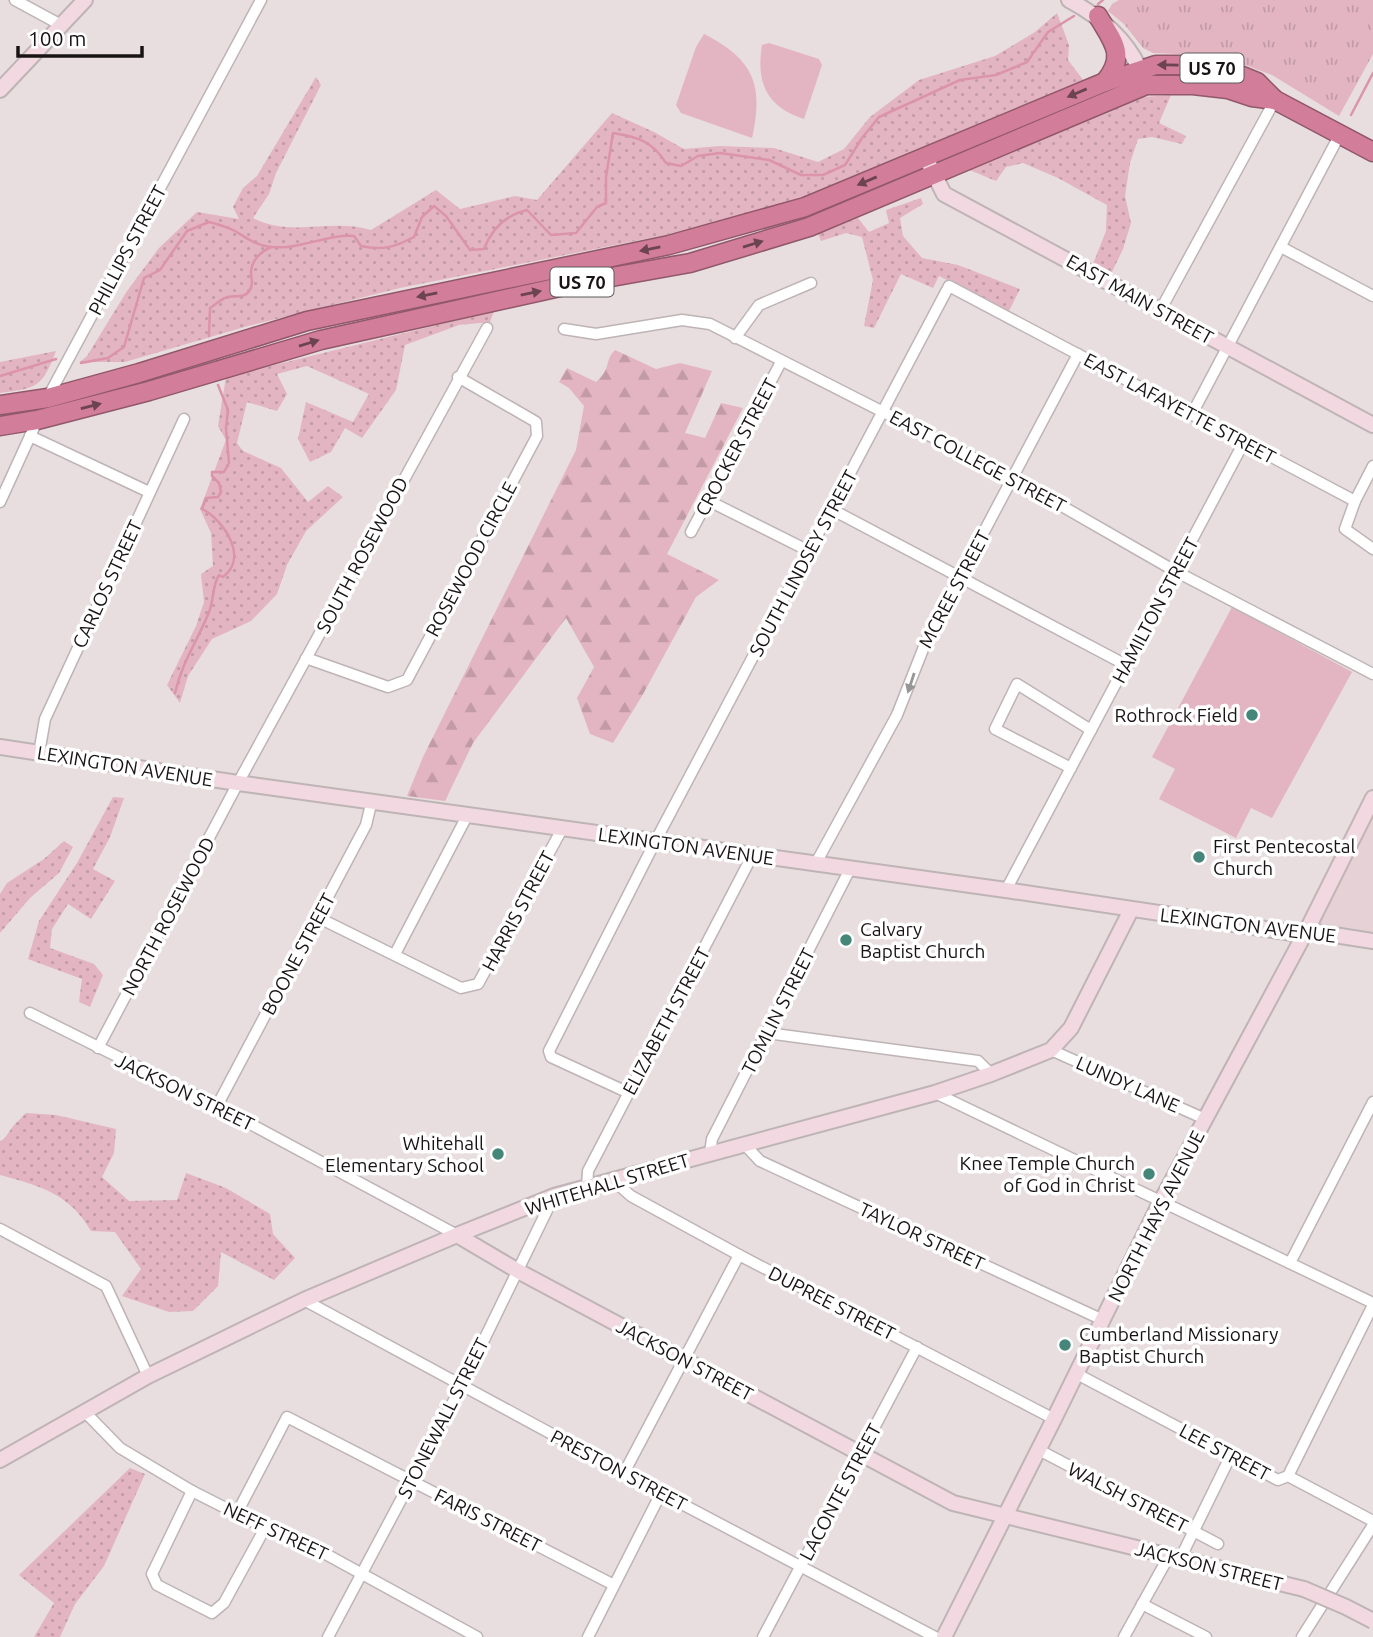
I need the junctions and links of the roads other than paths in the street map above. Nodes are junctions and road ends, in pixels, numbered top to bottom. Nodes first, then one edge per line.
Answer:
1 (15, 0) edge
2 (85, 0) edge
3 (261, 0) edge
4 (1069, 0) edge
5 (1098, 16) junction
6 (61, 25) junction
7 (1143, 77) junction
8 (1105, 82) junction
9 (0, 90) edge
10 (1275, 100) junction
11 (1340, 134) junction
12 (1373, 152) edge
13 (925, 156) junction
14 (934, 174) junction
15 (1280, 247) junction
16 (811, 283) dead end
17 (949, 286) joint
18 (1373, 296) edge
19 (1161, 309) junction
20 (487, 328) dead end
21 (564, 329) dead end
22 (735, 338) junction
23 (1228, 347) junction
24 (1078, 354) junction
25 (781, 362) junction
26 (458, 377) junction
27 (48, 398) junction
28 (0, 405) edge
29 (883, 411) junction
30 (1192, 414) junction
31 (184, 419) dead end
32 (37, 420) junction
33 (1373, 425) edge
34 (0, 426) edge
35 (30, 436) junction
36 (1244, 442) junction
37 (1373, 466) edge
38 (1013, 478) junction
39 (149, 492) junction
40 (1355, 500) junction
41 (709, 501) junction
42 (0, 502) edge
43 (831, 509) junction
44 (691, 531) dead end
45 (1373, 549) edge
46 (809, 551) junction
47 (1175, 571) junction
48 (960, 578) junction
49 (306, 658) junction
50 (1126, 665) junction
51 (1373, 674) edge
52 (1091, 730) junction
53 (0, 747) edge
54 (39, 753) junction
55 (1071, 768) junction
56 (238, 783) junction
57 (1373, 798) edge
58 (372, 800) junction
59 (468, 814) junction
60 (562, 829) junction
61 (656, 840) junction
62 (752, 856) junction
63 (816, 863) junction
64 (850, 869) junction
65 (1006, 890) junction
66 (1131, 910) junction
67 (317, 917) junction
68 (1306, 932) junction
69 (1373, 941) edge
70 (395, 954) junction
71 (30, 1013) dead end
72 (767, 1033) junction
73 (97, 1048) junction
74 (1051, 1049) junction
75 (991, 1074) junction
76 (629, 1093) junction
77 (935, 1093) junction
78 (1373, 1101) edge
79 (217, 1106) junction
80 (1205, 1119) junction
81 (746, 1146) junction
82 (710, 1153) junction
83 (614, 1181) junction
84 (587, 1188) junction
85 (554, 1196) junction
86 (1160, 1203) junction
87 (0, 1229) edge
88 (457, 1235) junction
89 (738, 1255) junction
90 (1290, 1263) junction
91 (517, 1271) junction
92 (304, 1300) junction
93 (1373, 1304) edge
94 (1103, 1320) junction
95 (917, 1347) junction
96 (684, 1360) junction
97 (1077, 1374) junction
98 (148, 1376) junction
99 (462, 1385) junction
100 (84, 1411) junction
101 (1054, 1419) junction
102 (1039, 1450) junction
103 (860, 1454) junction
104 (1231, 1455) junction
105 (0, 1460) edge
106 (624, 1473) junction
107 (1289, 1476) junction
108 (411, 1481) junction
109 (192, 1491) junction
110 (661, 1493) junction
111 (237, 1513) junction
112 (1005, 1515) junction
113 (1373, 1523) edge
114 (265, 1528) junction
115 (1193, 1530) junction
116 (1218, 1544) dead end
117 (1175, 1558) junction
118 (800, 1566) junction
119 (361, 1572) junction
120 (614, 1585) junction
121 (1142, 1604) junction
122 (1373, 1621) edge
123 (328, 1637) edge
124 (477, 1637) edge
125 (588, 1637) edge
126 (763, 1637) edge
127 (935, 1637) edge
128 (944, 1637) edge
129 (1124, 1637) edge
130 (1206, 1637) edge
131 (1301, 1637) edge

1 - 6 street
2 - 6 street
3 - 27 street, PHILLIPS STREET
4 - 5 street
5 - 7 street
5 - 8 highway
6 - 9 street
7 - 8 highway, US 70
7 - 10 highway, US 70
7 - 14 highway, US 70
8 -> 13 highway, US 70
10 - 11 highway, US 70
10 - 19 street
11 - 12 highway, US 70
11 - 15 street
13 - 14 street, EAST MAIN STREET
13 -> 27 highway, US 70
14 - 19 street, EAST MAIN STREET
32 -> 14 highway, US 70
15 - 18 street
15 - 23 street
16 - 22 street
17 - 24 street, EAST LAFAYETTE STREET
17 - 29 street, SOUTH LINDSEY STREET
19 - 23 street, EAST MAIN STREET
20 - 26 street, SOUTH ROSEWOOD
21 - 22 street, EAST COLLEGE STREET
22 - 25 street, EAST COLLEGE STREET
23 - 30 street
23 - 33 street, EAST MAIN STREET
24 - 30 street, EAST LAFAYETTE STREET
24 - 38 street, MCREE STREET
25 - 29 street, EAST COLLEGE STREET
25 - 41 street, CROCKER STREET
26 - 49 street, SOUTH ROSEWOOD
26 - 49 street, ROSEWOOD CIRCLE
27 - 28 highway, US 70
27 - 32 street, PHILLIPS STREET
29 - 38 street, EAST COLLEGE STREET
29 - 43 street, SOUTH LINDSEY STREET
30 - 36 street, EAST LAFAYETTE STREET
31 - 39 street, CARLOS STREET
32 - 34 highway, US 70
32 - 35 street, PHILLIPS STREET
35 - 39 street
35 - 42 street, PHILLIPS STREET
36 - 40 street, EAST LAFAYETTE STREET
36 - 47 street, HAMILTON STREET
37 - 40 street
38 - 47 street, EAST COLLEGE STREET
38 - 48 street, MCREE STREET
39 - 54 street, CARLOS STREET
40 - 45 street
41 - 44 street, CROCKER STREET
41 - 46 street
43 - 46 street, SOUTH LINDSEY STREET
43 - 48 street
46 - 61 street, SOUTH LINDSEY STREET
47 - 50 street, HAMILTON STREET
47 - 51 street, EAST COLLEGE STREET
48 - 50 street
48 -> 63 street, MCREE STREET
49 - 56 street, SOUTH ROSEWOOD
50 - 52 street, HAMILTON STREET
52 - 55 street, HAMILTON STREET
52 - 55 street
53 - 54 street, LEXINGTON AVENUE
54 - 56 street, LEXINGTON AVENUE
55 - 65 street, HAMILTON STREET
56 - 58 street, LEXINGTON AVENUE
56 - 73 street, NORTH ROSEWOOD
57 - 68 street, NORTH HAYS AVENUE
58 - 59 street, LEXINGTON AVENUE
58 - 67 street, BOONE STREET
59 - 60 street, LEXINGTON AVENUE
59 - 70 street
60 - 61 street, LEXINGTON AVENUE
60 - 70 street, HARRIS STREET
61 - 62 street, LEXINGTON AVENUE
61 - 76 street, SOUTH LINDSEY STREET
62 - 63 street, LEXINGTON AVENUE
62 - 76 street, ELIZABETH STREET
63 - 64 street, LEXINGTON AVENUE
64 - 65 street, LEXINGTON AVENUE
64 - 72 street, TOMLIN STREET
65 - 66 street, LEXINGTON AVENUE
66 - 68 street, LEXINGTON AVENUE
66 - 74 street, WHITEHALL STREET
67 - 70 street, HARRIS STREET
67 - 79 street, BOONE STREET
68 - 69 street, LEXINGTON AVENUE
68 - 80 street, NORTH HAYS AVENUE
71 - 73 street, JACKSON STREET
72 - 75 street
72 - 82 street, TOMLIN STREET
73 - 79 street, JACKSON STREET
74 - 75 street, WHITEHALL STREET
74 - 80 street, LUNDY LANE
75 - 77 street, WHITEHALL STREET
76 - 84 street, ELIZABETH STREET
77 - 81 street, WHITEHALL STREET
77 - 86 street
78 - 90 street
79 - 88 street, JACKSON STREET
80 - 86 street, NORTH HAYS AVENUE
81 - 82 street, WHITEHALL STREET
81 - 94 street, TAYLOR STREET
82 - 83 street, WHITEHALL STREET
83 - 84 street, WHITEHALL STREET
83 - 89 street, DUPREE STREET
84 - 85 street, WHITEHALL STREET
85 - 88 street, WHITEHALL STREET
85 - 91 street, STONEWALL STREET
86 - 90 street
86 - 94 street, NORTH HAYS AVENUE
87 - 98 street
88 - 91 street, JACKSON STREET
88 - 92 street, WHITEHALL STREET
89 - 95 street, DUPREE STREET
89 - 96 street
90 - 93 street
91 - 96 street, JACKSON STREET
91 - 99 street, STONEWALL STREET
92 - 98 street, WHITEHALL STREET
92 - 99 street, PRESTON STREET
93 - 107 street
94 - 97 street, NORTH HAYS AVENUE
95 - 101 street, DUPREE STREET
95 - 103 street, LACONTE STREET
96 - 103 street, JACKSON STREET
96 - 106 street
97 - 101 street, NORTH HAYS AVENUE
97 - 104 street, LEE STREET
98 - 100 street, WHITEHALL STREET
99 - 106 street, PRESTON STREET
99 - 108 street, STONEWALL STREET
100 - 105 street, WHITEHALL STREET
100 - 109 street, NEFF STREET
101 - 102 street, NORTH HAYS AVENUE
102 - 112 street, NORTH HAYS AVENUE
102 - 115 street, WALSH STREET
103 - 112 street, JACKSON STREET
103 - 118 street, LACONTE STREET
104 - 107 street, LEE STREET
104 - 115 street
106 - 110 street, PRESTON STREET
107 - 113 street, LEE STREET
108 - 111 street, FARIS STREET
108 - 119 street, STONEWALL STREET
108 - 120 street, FARIS STREET
109 - 111 street, NEFF STREET
109 - 114 street
110 - 118 street, PRESTON STREET
110 - 120 street
111 - 114 street, NEFF STREET
112 - 117 street, JACKSON STREET
112 - 128 street, NORTH HAYS AVENUE
113 - 131 street
114 - 119 street, NEFF STREET
115 - 116 street, WALSH STREET
115 - 117 street
117 - 121 street
117 - 122 street, JACKSON STREET, bridge
118 - 126 street, LACONTE STREET
118 - 127 street, PRESTON STREET
119 - 123 street, STONEWALL STREET
119 - 124 street, NEFF STREET
120 - 125 street
121 - 129 street
121 - 130 street

